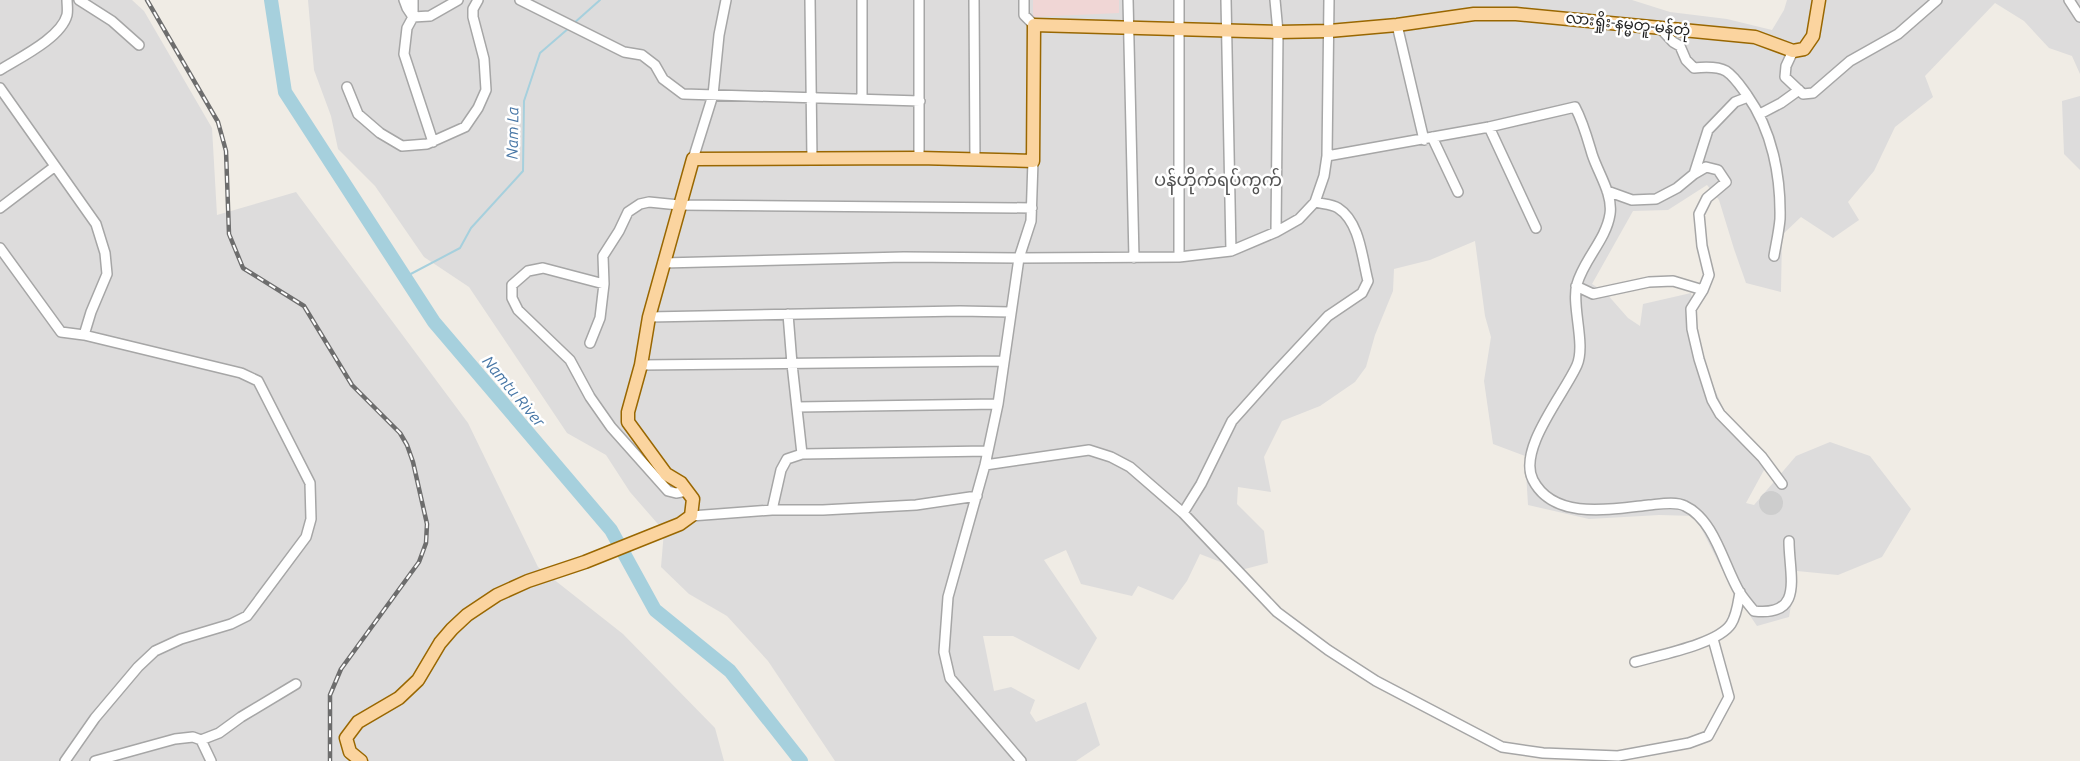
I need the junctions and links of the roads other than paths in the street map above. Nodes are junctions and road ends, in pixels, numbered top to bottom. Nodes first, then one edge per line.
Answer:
1 (67, 0) edge
2 (79, 0) edge
3 (405, 0) edge
4 (413, 0) edge
5 (458, 0) edge
6 (478, 0) edge
7 (520, 0) edge
8 (726, 0) edge
9 (810, 0) edge
10 (862, 0) edge
11 (919, 0) edge
12 (974, 0) edge
13 (1024, 0) edge
14 (1128, 0) edge
15 (1179, 0) edge
16 (1226, 0) edge
17 (1275, 0) edge
18 (1329, 0) edge
19 (1819, 0) edge
20 (1937, 0) edge
21 (2068, 0) edge
22 (413, 17) junction
23 (2080, 17) edge
24 (1034, 25) junction
25 (1397, 25) junction
26 (1659, 27) junction
27 (1129, 29) junction
28 (1179, 30) junction
29 (1227, 30) junction
30 (1329, 31) junction
31 (1278, 32) junction
32 (139, 45) dead end
33 (1793, 51) junction
34 (0, 70) edge
35 (347, 87) dead end
36 (0, 88) edge
37 (1798, 90) junction
38 (713, 95) junction
39 (1748, 97) junction
40 (811, 98) junction
41 (862, 99) junction
42 (920, 101) junction
43 (1760, 114) junction
44 (1490, 127) junction
45 (1428, 139) junction
46 (433, 142) junction
47 (1327, 156) junction
48 (919, 158) junction
49 (693, 159) junction
50 (812, 159) junction
51 (975, 160) junction
52 (1033, 161) junction
53 (54, 167) junction
54 (1694, 174) junction
55 (1607, 191) junction
56 (1458, 192) dead end
57 (1315, 202) junction
58 (679, 205) junction
59 (0, 208) edge
60 (1032, 208) junction
61 (1536, 228) dead end
62 (1276, 232) junction
63 (0, 248) edge
64 (1232, 251) junction
65 (1774, 256) dead end
66 (1179, 257) junction
67 (1019, 258) junction
68 (1134, 258) junction
69 (663, 263) junction
70 (604, 284) junction
71 (1576, 285) junction
72 (1703, 290) junction
73 (1010, 312) junction
74 (788, 314) junction
75 (649, 317) junction
76 (84, 335) junction
77 (590, 343) dead end
78 (1004, 361) junction
79 (792, 364) junction
80 (641, 365) junction
81 (998, 404) junction
82 (797, 407) junction
83 (988, 451) junction
84 (802, 454) junction
85 (985, 465) junction
86 (1782, 484) dead end
87 (687, 491) junction
88 (977, 496) junction
89 (772, 510) junction
90 (1183, 513) junction
91 (691, 516) junction
92 (1789, 541) dead end
93 (1740, 592) junction
94 (1713, 639) junction
95 (1635, 662) dead end
96 (296, 684) dead end
97 (201, 740) junction
98 (65, 761) edge
99 (95, 761) edge
100 (211, 761) edge
101 (361, 761) edge
102 (1021, 761) edge

1 - 34 street
2 - 32 street
3 - 22 street
4 - 22 street
5 - 22 street
6 - 46 street
7 - 38 street
8 - 38 street
9 - 40 street
10 - 41 street
11 - 42 street
12 - 51 street
13 - 24 street
14 - 27 street
15 - 28 street
16 - 29 street
17 - 31 street
18 - 30 street
19 - 33 main road
20 - 37 street
21 - 23 street
22 - 46 street
24 - 27 main road, လားရှိုး-နမ္မတူ-မန်တုံ
24 - 52 main road
25 - 26 main road, လားရှိုး-နမ္မတူ-မန်တုံ
25 - 30 main road, လားရှိုး-နမ္မတူ-မန်တုံ
25 - 45 street
26 - 33 main road, လားရှိုး-နမ္မတူ-မန်တုံ
26 - 39 street
27 - 28 main road, လားရှိုး-နမ္မတူ-မန်တုံ
27 - 68 street
28 - 29 main road, လားရှိုး-နမ္မတူ-မန်တုံ
28 - 66 street
29 - 31 main road, လားရှိုး-နမ္မတူ-မန်တုံ
29 - 64 street
30 - 31 main road, လားရှိုး-နမ္မတူ-မန်တုံ
30 - 47 street
31 - 62 street
33 - 37 street
35 - 46 street
36 - 53 street
37 - 43 street
38 - 40 street
38 - 49 street
39 - 43 street
39 - 54 street
40 - 41 street
40 - 50 street
41 - 42 street
42 - 48 street
43 - 65 street
44 - 45 street
44 - 55 street
44 - 61 street
45 - 47 street
45 - 56 street
47 - 57 street
48 - 50 main road
48 - 51 main road
49 - 50 main road
49 - 58 main road
51 - 52 main road
52 - 60 street
53 - 59 street
53 - 76 street
54 - 55 street
54 - 72 street
55 - 71 street
57 - 62 street
57 - 90 street
58 - 60 street
58 - 69 main road
58 - 70 street
60 - 67 street
62 - 64 street
63 - 76 street
64 - 66 street
66 - 68 street
67 - 68 street
67 - 69 street
67 - 73 street
69 - 75 main road
70 - 77 street
70 - 87 street
71 - 72 street
71 - 93 street
72 - 86 street
73 - 74 street
73 - 78 street
74 - 75 street
74 - 79 street
75 - 80 main road
76 - 98 street
78 - 79 street
78 - 81 street
79 - 80 street
79 - 82 street
80 - 87 main road
81 - 82 street
81 - 83 street
82 - 84 street
83 - 84 street
83 - 85 street
84 - 89 street
85 - 88 street
85 - 90 street
87 - 91 main road
88 - 89 street
88 - 102 street
89 - 91 street
90 - 94 street
91 - 101 main road
92 - 93 street
93 - 94 street
94 - 95 street
96 - 97 street
97 - 99 street
97 - 100 street

